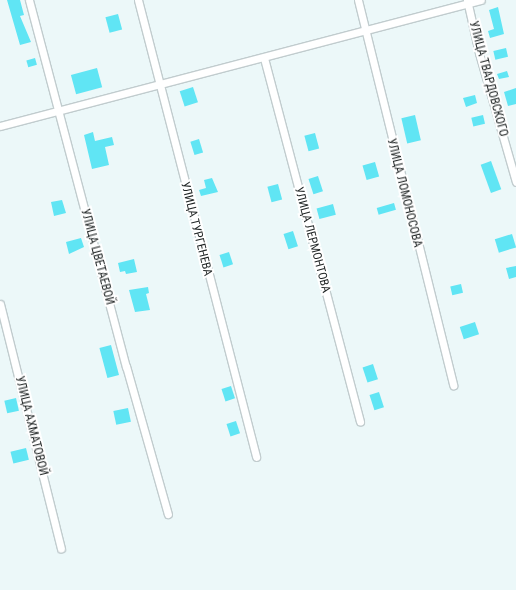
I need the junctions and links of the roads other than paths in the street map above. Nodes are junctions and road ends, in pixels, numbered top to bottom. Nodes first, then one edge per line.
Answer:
1 (29, 0) edge
2 (138, 0) edge
3 (358, 0) edge
4 (481, 0) edge
5 (467, 2) edge
6 (366, 31) junction
7 (264, 58) junction
8 (160, 85) junction
9 (58, 109) junction
10 (0, 126) edge
11 (516, 182) edge
12 (0, 304) edge
13 (453, 385) dead end
14 (360, 422) dead end
15 (256, 457) dead end
16 (168, 514) dead end
17 (61, 548) dead end

1 - 9 street, УЛИЦА ЦВЕТАЕВОЙ
2 - 8 street, УЛИЦА ТУРГЕНЕВА
3 - 6 street, УЛИЦА ЛОМОНОСОВА
4 - 5 street
5 - 6 street
5 - 11 street, УЛИЦА ТВАРДОВСКОГО
6 - 7 street
6 - 13 street, УЛИЦА ЛОМОНОСОВА
7 - 8 street
7 - 14 street, УЛИЦА ЛЕРМОНТОВА
8 - 9 street
8 - 15 street, УЛИЦА ТУРГЕНЕВА
9 - 10 street
9 - 16 street, УЛИЦА ЦВЕТАЕВОЙ
12 - 17 street, УЛИЦА АХМАТОВОЙ

